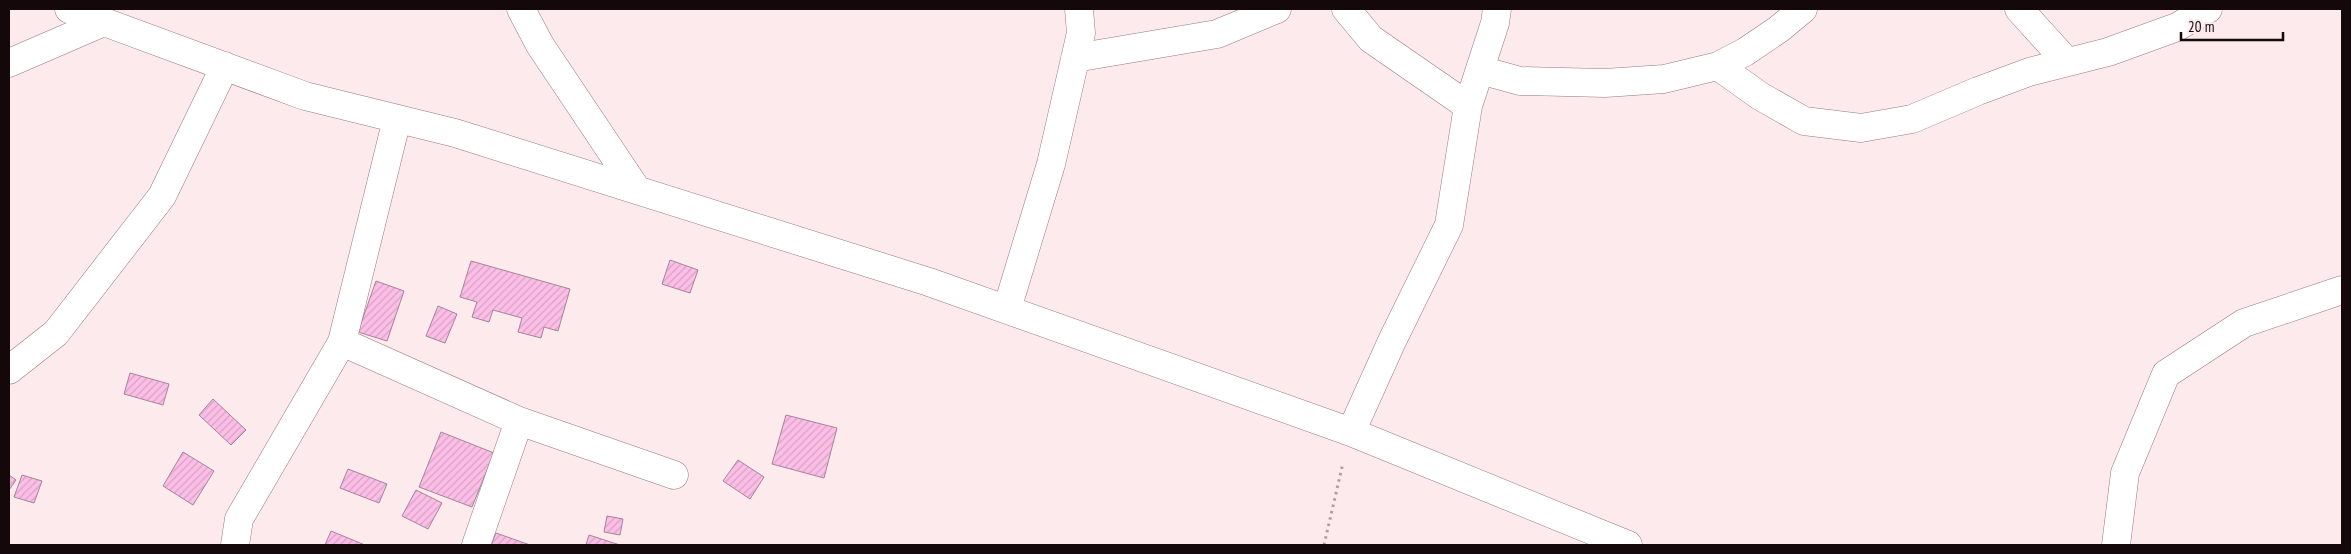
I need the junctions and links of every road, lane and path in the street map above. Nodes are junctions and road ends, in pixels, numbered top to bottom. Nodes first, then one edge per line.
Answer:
1 (69, 9) edge
2 (521, 9) edge
3 (1079, 9) edge
4 (1277, 9) edge
5 (1346, 9) edge
6 (1498, 9) edge
7 (1803, 9) edge
8 (2019, 9) edge
9 (2208, 9) edge
10 (104, 22) junction
11 (1075, 58) junction
12 (2067, 62) junction
13 (9, 63) edge
14 (225, 66) junction
15 (1718, 66) junction
16 (1480, 70) junction
17 (1468, 106) junction
18 (397, 119) junction
19 (637, 190) junction
20 (2342, 290) edge
21 (1007, 309) junction
22 (342, 342) junction
23 (9, 370) edge
24 (519, 421) junction
25 (1351, 432) junction
26 (674, 475) dead end
27 (235, 545) edge
28 (476, 545) edge
29 (1324, 545) edge
30 (1628, 545) edge
31 (2116, 545) edge

1 - 10 street
2 - 19 street
3 - 11 street
4 - 11 street
5 - 17 street
6 - 16 street
7 - 15 street
8 - 12 street
9 - 12 street
10 - 13 street
10 - 14 street
11 - 21 street
12 - 15 street
14 - 18 street
14 - 23 street
15 - 16 street
16 - 17 street
17 - 25 street
18 - 19 street
18 - 22 street
19 - 21 street
20 - 31 street
21 - 25 street
22 - 24 street
22 - 27 street
24 - 26 street
24 - 28 street
25 - 29 path
25 - 30 street

